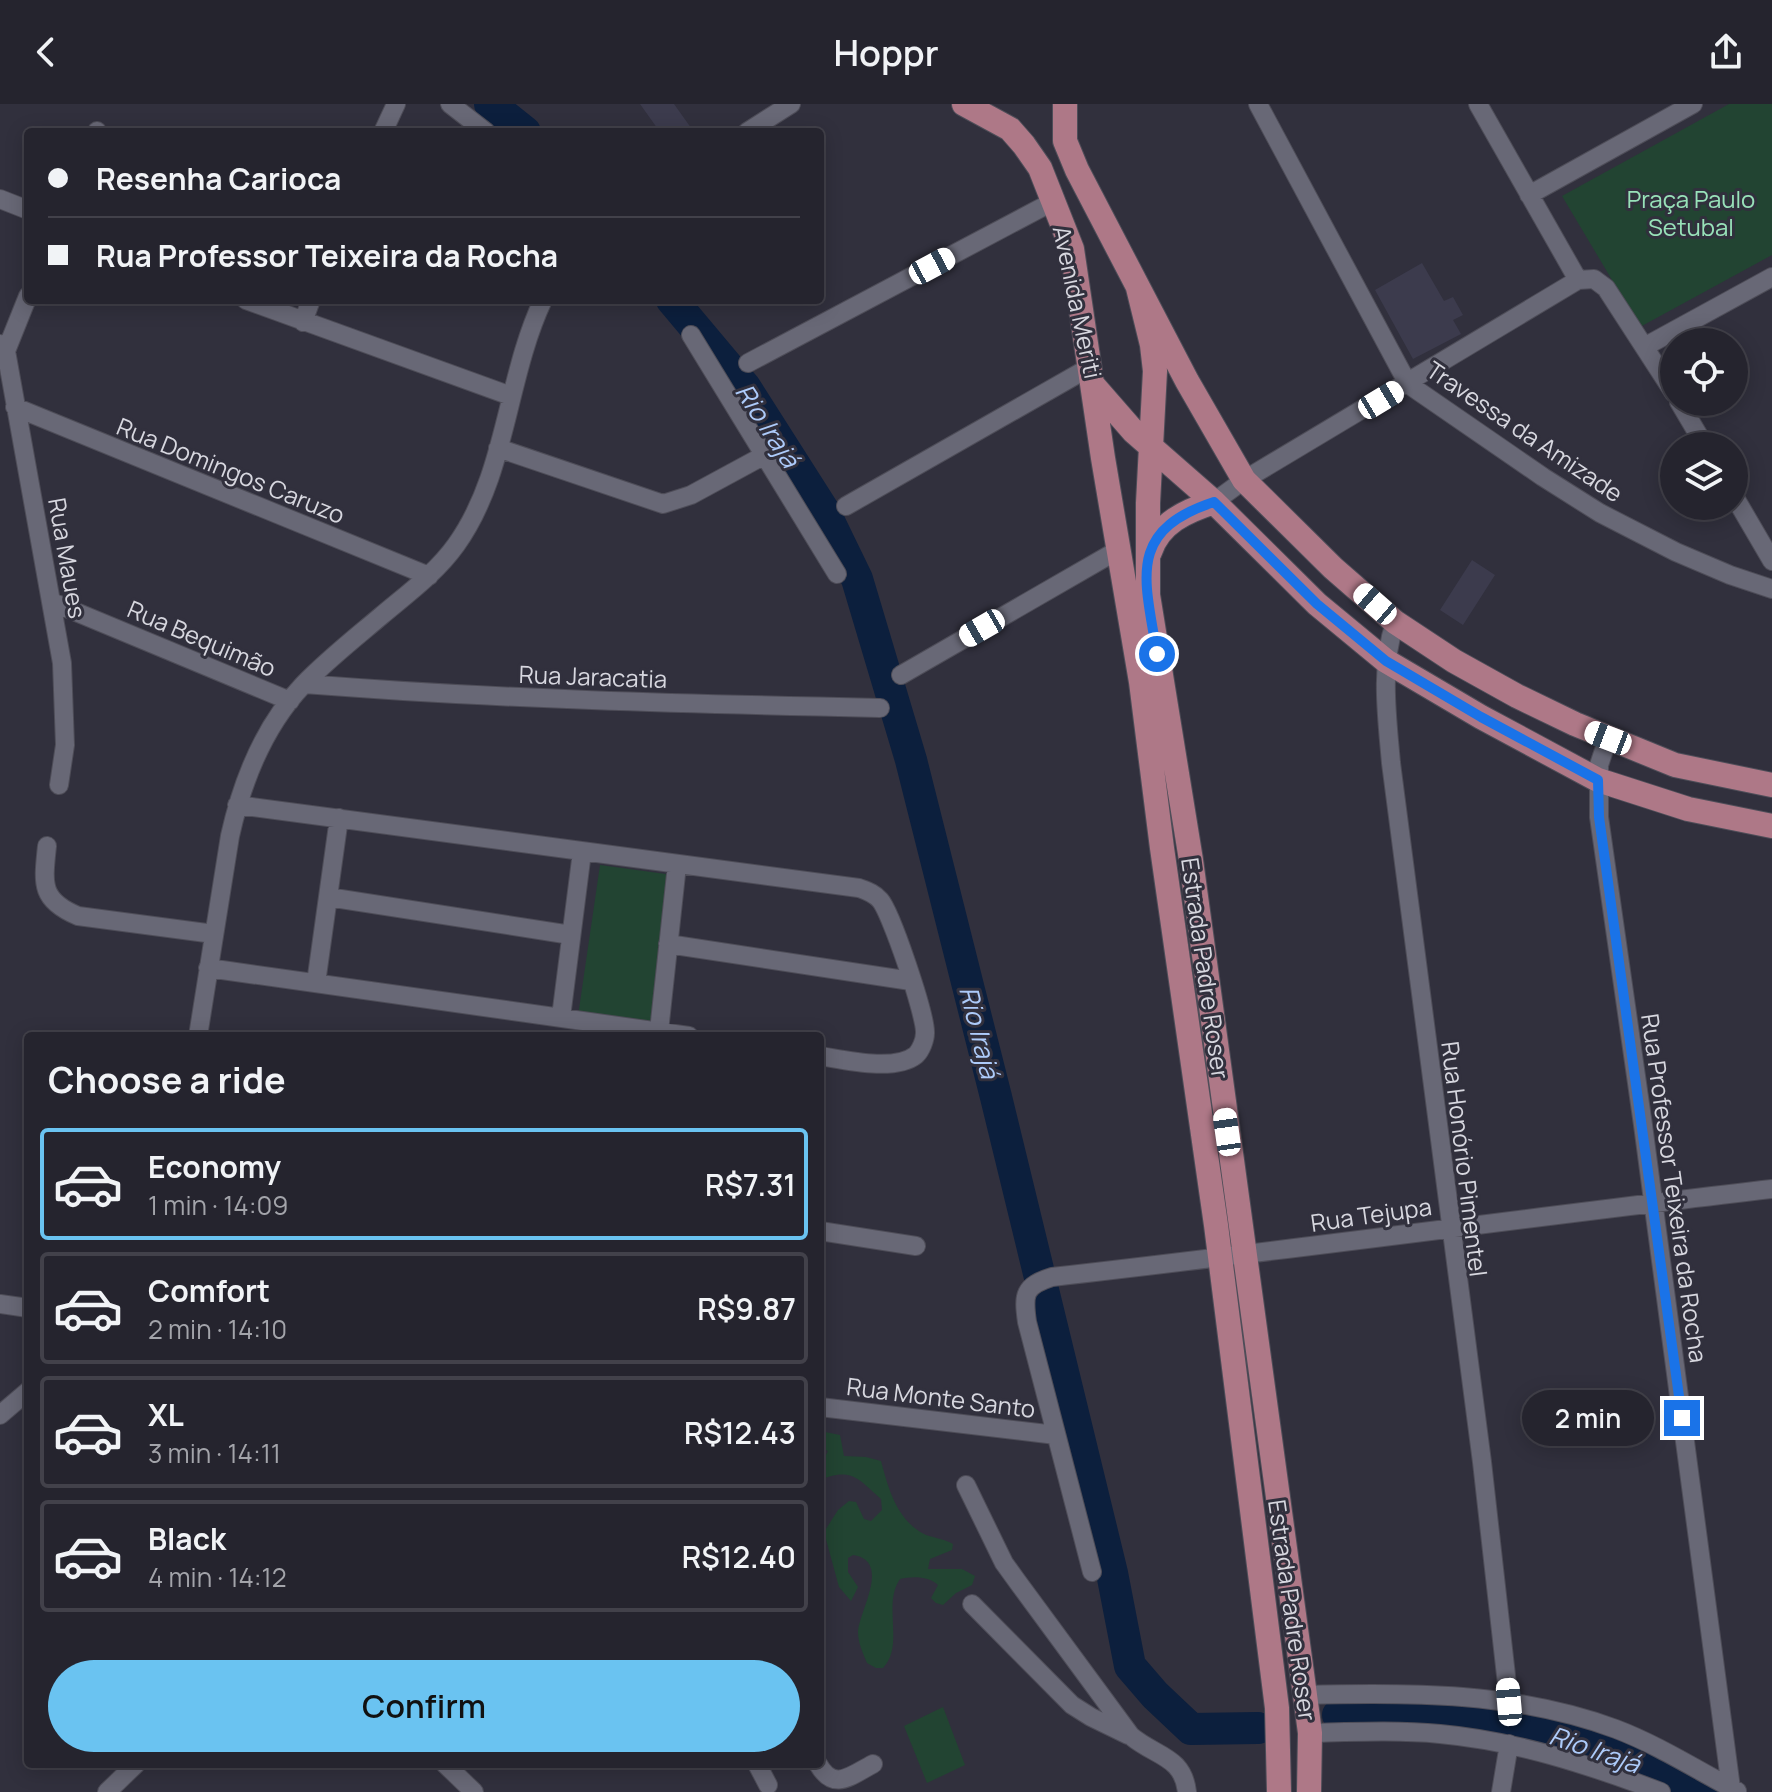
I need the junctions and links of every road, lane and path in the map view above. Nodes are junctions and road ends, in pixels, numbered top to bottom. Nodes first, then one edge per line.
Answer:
1 (396, 104) edge
2 (450, 104) edge
3 (791, 104) edge
4 (972, 104) edge
5 (1065, 104) edge
6 (1258, 104) edge
7 (1478, 104) edge
8 (1692, 104) edge
9 (385, 128) edge
10 (481, 128) edge
11 (753, 128) edge
12 (1529, 195) junction
13 (0, 199) edge
14 (1054, 201) junction
15 (24, 208) edge
16 (1772, 277) edge
17 (1578, 280) junction
18 (1138, 288) junction
19 (24, 304) edge
20 (256, 304) edge
21 (310, 304) edge
22 (541, 304) edge
23 (303, 322) junction
24 (691, 335) dead end
25 (1646, 346) junction
26 (3, 347) edge
27 (748, 363) dead end
28 (1660, 370) edge
29 (1090, 375) junction
30 (1408, 384) junction
31 (511, 396) junction
32 (15, 407) junction
33 (498, 448) junction
34 (1151, 448) junction
35 (763, 456) junction
36 (1244, 480) junction
37 (1214, 502) junction
38 (846, 506) dead end
39 (1748, 520) edge
40 (1118, 550) junction
41 (1772, 561) edge
42 (1147, 562) junction
43 (837, 574) dead end
44 (429, 576) junction
45 (1772, 589) edge
46 (52, 602) junction
47 (1395, 622) junction
48 (1386, 661) junction
49 (901, 675) dead end
50 (304, 684) junction
51 (290, 701) junction
52 (880, 708) dead end
53 (1608, 738) junction
54 (1598, 780) junction
55 (59, 785) dead end
56 (1772, 785) edge
57 (237, 805) junction
58 (339, 818) junction
59 (1772, 826) edge
60 (47, 846) dead end
61 (582, 852) junction
62 (677, 865) junction
63 (328, 897) junction
64 (214, 934) junction
65 (571, 935) junction
66 (668, 944) junction
67 (208, 968) junction
68 (911, 981) junction
69 (316, 983) junction
70 (561, 1017) junction
71 (659, 1031) junction
72 (199, 1032) edge
73 (665, 1032) edge
74 (824, 1057) edge
75 (1772, 1189) edge
76 (1654, 1203) junction
77 (1449, 1228) junction
78 (824, 1232) edge
79 (916, 1246) dead end
80 (1232, 1256) junction
81 (0, 1304) edge
82 (24, 1307) edge
83 (24, 1394) edge
84 (824, 1407) edge
85 (0, 1415) edge
86 (1056, 1435) junction
87 (966, 1485) dead end
88 (1092, 1572) dead end
89 (972, 1604) dead end
90 (1305, 1695) junction
91 (1509, 1702) junction
92 (1310, 1733) junction
93 (1131, 1736) junction
94 (1509, 1744) junction
95 (873, 1764) dead end
96 (132, 1768) edge
97 (449, 1768) edge
98 (759, 1768) edge
99 (820, 1768) edge
100 (768, 1785) dead end
101 (1735, 1790) edge
102 (107, 1792) edge
103 (474, 1792) edge
104 (1187, 1792) edge
105 (1279, 1792) edge
106 (1309, 1792) edge
107 (1501, 1792) edge
108 (1661, 1792) edge

1 - 9 street
2 - 10 street
3 - 11 street
4 - 14 main road, Avenida Meriti
5 - 18 main road, Avenida Meriti
6 - 30 street, Travessa da Amizade
7 - 12 street
8 - 12 street
12 - 17 street
13 - 15 street
14 - 27 street
14 - 29 main road, Avenida Meriti
16 - 25 street
17 - 25 street
17 - 30 street
18 - 34 main road, Estrada Padre Roser
18 - 36 main road, Avenida Meriti
19 - 26 street
20 - 23 street
21 - 23 street
22 - 31 street
23 - 31 street
24 - 35 street
25 - 28 street
26 - 32 street, Rua Maues
29 - 34 main road, Avenida Meriti
29 - 38 street
29 - 40 main road, Estrada Padre Roser
30 - 36 street
30 - 45 street, Travessa da Amizade
31 - 33 street
32 - 44 street, Rua Domingos Caruzo
32 - 46 street, Rua Maues
33 - 35 street
33 - 44 street
34 - 37 main road, Avenida Meriti
34 - 42 main road, Estrada Padre Roser
35 - 43 street
36 - 37 street
36 - 47 main road, Avenida Meriti
37 - 42 main road
37 - 48 main road, Avenida Meriti
39 - 41 street
40 - 49 street
40 - 80 main road, Estrada Padre Roser
42 - 80 main road, Estrada Padre Roser
44 - 50 street
46 - 51 street, Rua Bequimão
46 - 55 street, Rua Maues
47 - 48 street, Rua Honório Pimentel
47 - 53 main road, Avenida Meriti
48 - 54 main road, Avenida Meriti
48 - 77 street, Rua Honório Pimentel
50 - 51 street
50 - 52 street, Rua Jaracatia
51 - 57 street
53 - 54 street, Rua Professor Teixeira da Rocha
53 - 56 main road, Avenida Meriti
54 - 59 main road, Avenida Meriti
54 - 76 street, Rua Professor Teixeira da Rocha
57 - 58 street
57 - 64 street
58 - 61 street
58 - 63 street
60 - 64 street
61 - 62 street
61 - 65 street
62 - 66 street
62 - 68 street
63 - 65 street
63 - 69 street
64 - 67 street
65 - 70 street
66 - 68 street
66 - 71 street
67 - 69 street
67 - 72 street
68 - 74 street
69 - 70 street
70 - 71 street
71 - 73 street
75 - 76 street, Rua Tejupa
76 - 77 street, Rua Tejupa
76 - 101 street, Rua Professor Teixeira da Rocha
77 - 80 street, Rua Tejupa
77 - 91 street, Rua Honório Pimentel
78 - 79 street
80 - 86 street, Rua Tejupa
80 - 90 main road, Estrada Padre Roser
80 - 105 main road, Estrada Padre Roser
81 - 82 street
83 - 85 street
84 - 86 street, Rua Monte Santo
86 - 88 street, Rua Tejupa
87 - 93 street
89 - 93 street
90 - 91 street
90 - 92 main road, Estrada Padre Roser
91 - 101 street
92 - 94 street
92 - 106 main road, Estrada Padre Roser
93 - 104 street
94 - 107 street
94 - 108 street
95 - 99 street
96 - 102 street
97 - 103 street
98 - 100 street

